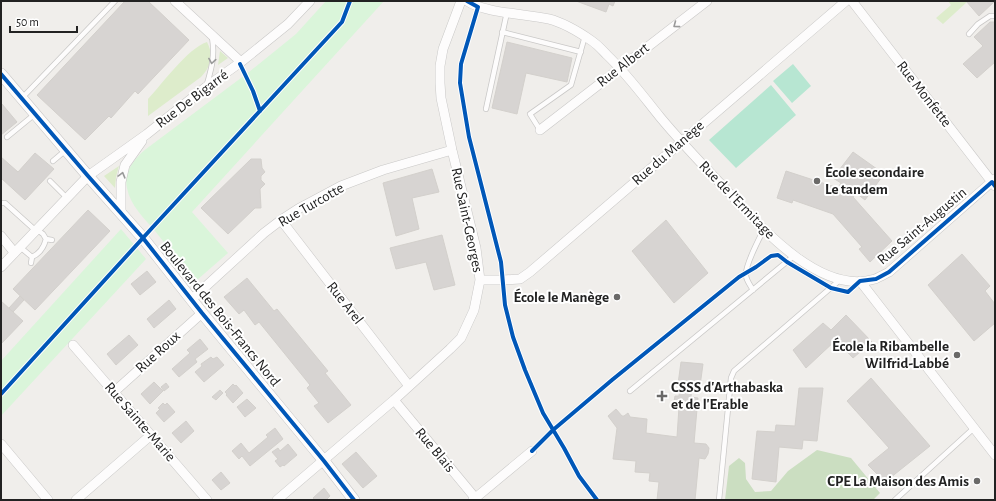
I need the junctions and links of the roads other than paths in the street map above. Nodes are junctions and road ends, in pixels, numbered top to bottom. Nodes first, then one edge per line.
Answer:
1 (115, 1) edge
2 (175, 1) edge
3 (310, 1) edge
4 (461, 1) edge
5 (467, 1) edge
6 (707, 1) edge
7 (846, 1) edge
8 (852, 1) edge
9 (507, 12) junction
10 (995, 16) edge
11 (502, 32) junction
12 (969, 34) dead end
13 (212, 35) junction
14 (585, 36) junction
15 (580, 52) junction
16 (241, 62) junction
17 (620, 67) junction
18 (1, 74) edge
19 (206, 87) junction
20 (22, 99) junction
21 (486, 109) dead end
22 (35, 114) junction
23 (540, 130) joint
24 (147, 134) junction
25 (6, 137) dead end
26 (680, 142) junction
27 (66, 150) junction
28 (452, 150) junction
29 (53, 161) dead end
30 (88, 176) junction
31 (50, 181) dead end
32 (994, 183) edge
33 (66, 197) junction
34 (1, 203) edge
35 (121, 214) junction
36 (281, 220) junction
37 (764, 229) junction
38 (36, 230) junction
39 (1, 236) edge
40 (46, 240) junction
41 (52, 240) dead end
42 (17, 249) junction
43 (32, 256) junction
44 (795, 256) junction
45 (31, 263) dead end
46 (1, 267) edge
47 (841, 279) junction
48 (480, 280) junction
49 (860, 281) junction
50 (753, 290) junction
51 (192, 299) junction
52 (202, 313) junction
53 (73, 345) dead end
54 (409, 386) junction
55 (114, 392) junction
56 (630, 392) dead end
57 (394, 400) junction
58 (974, 428) junction
59 (151, 435) junction
60 (1, 444) edge
61 (532, 450) dead end
62 (995, 455) edge
63 (324, 460) junction
64 (475, 499) edge
65 (48, 500) edge
66 (76, 500) edge
67 (207, 500) edge
68 (277, 500) edge
69 (354, 500) edge
70 (719, 500) edge
71 (895, 500) edge

1 - 20 lane
2 - 13 street
3 - 16 street, Rue De Bigarré
4 - 28 street, Rue Saint-Georges
5 - 9 street, Rue de l'Ermitage
6 -> 17 street, Rue Albert
7 - 26 street, Rue du Manège
8 - 32 street, Rue Monfette
9 - 11 lane
9 - 14 street, Rue de l'Ermitage
10 - 12 lane
11 - 15 lane
11 - 21 lane
13 - 16 street
13 -> 19 lane
14 - 15 lane
14 - 17 street, Rue de l'Ermitage
15 - 23 lane
16 - 19 street, Rue De Bigarré
17 - 23 street, Rue Albert
17 - 26 street, Rue de l'Ermitage
18 - 20 street, Boulevard des Bois-Francs Nord
19 - 24 street, Rue De Bigarré
20 - 22 street, Boulevard des Bois-Francs Nord
22 - 25 lane
22 - 27 street, Boulevard des Bois-Francs Nord
24 - 30 street, Rue De Bigarré
35 -> 24 street, Rue De Bigarré
26 - 37 street, Rue de l'Ermitage
26 - 48 street, Rue du Manège
27 - 29 lane
27 - 30 street, Boulevard des Bois-Francs Nord
28 - 36 street, Rue Turcotte
28 - 48 street, Rue Saint-Georges
30 - 33 street, Rue De Bigarré
30 - 35 street, Boulevard des Bois-Francs Nord
31 - 33 lane
32 - 49 street, Rue Saint-Augustin
33 - 38 street, Rue De Bigarré
34 - 38 lane
35 - 51 street, Boulevard des Bois-Francs Nord
36 - 51 street, Rue Turcotte
36 - 54 street, Rue Arel
37 - 44 street, Rue de l'Ermitage
37 - 50 lane
38 - 40 lane
38 - 42 street, Rue De Bigarré
39 - 42 street
40 - 41 lane
40 - 43 lane
42 - 43 lane
42 - 46 street, Rue De Bigarré
43 - 45 lane
44 - 47 street, Rue de l'Ermitage
44 - 50 lane
47 - 49 street, Rue de l'Ermitage
47 - 70 lane
48 - 54 street, Rue Saint-Georges
49 - 58 street
50 - 56 lane
51 - 52 street, Boulevard des Bois-Francs Nord
52 - 55 street, Rue Roux
52 - 63 street, Boulevard des Bois-Francs Nord
53 - 55 street, Rue Sainte-Marie
54 - 57 street, Rue Saint-Georges
55 - 59 street, Rue Sainte-Marie
57 - 63 street, Rue Saint-Georges
57 - 64 street, Rue Blais
58 - 62 street
58 - 71 lane
59 - 66 street
59 - 67 street, Rue Sainte-Marie
60 - 65 street
61 - 64 street
63 - 68 street, Rue Saint-Georges
63 - 69 street, Boulevard des Bois-Francs Nord

